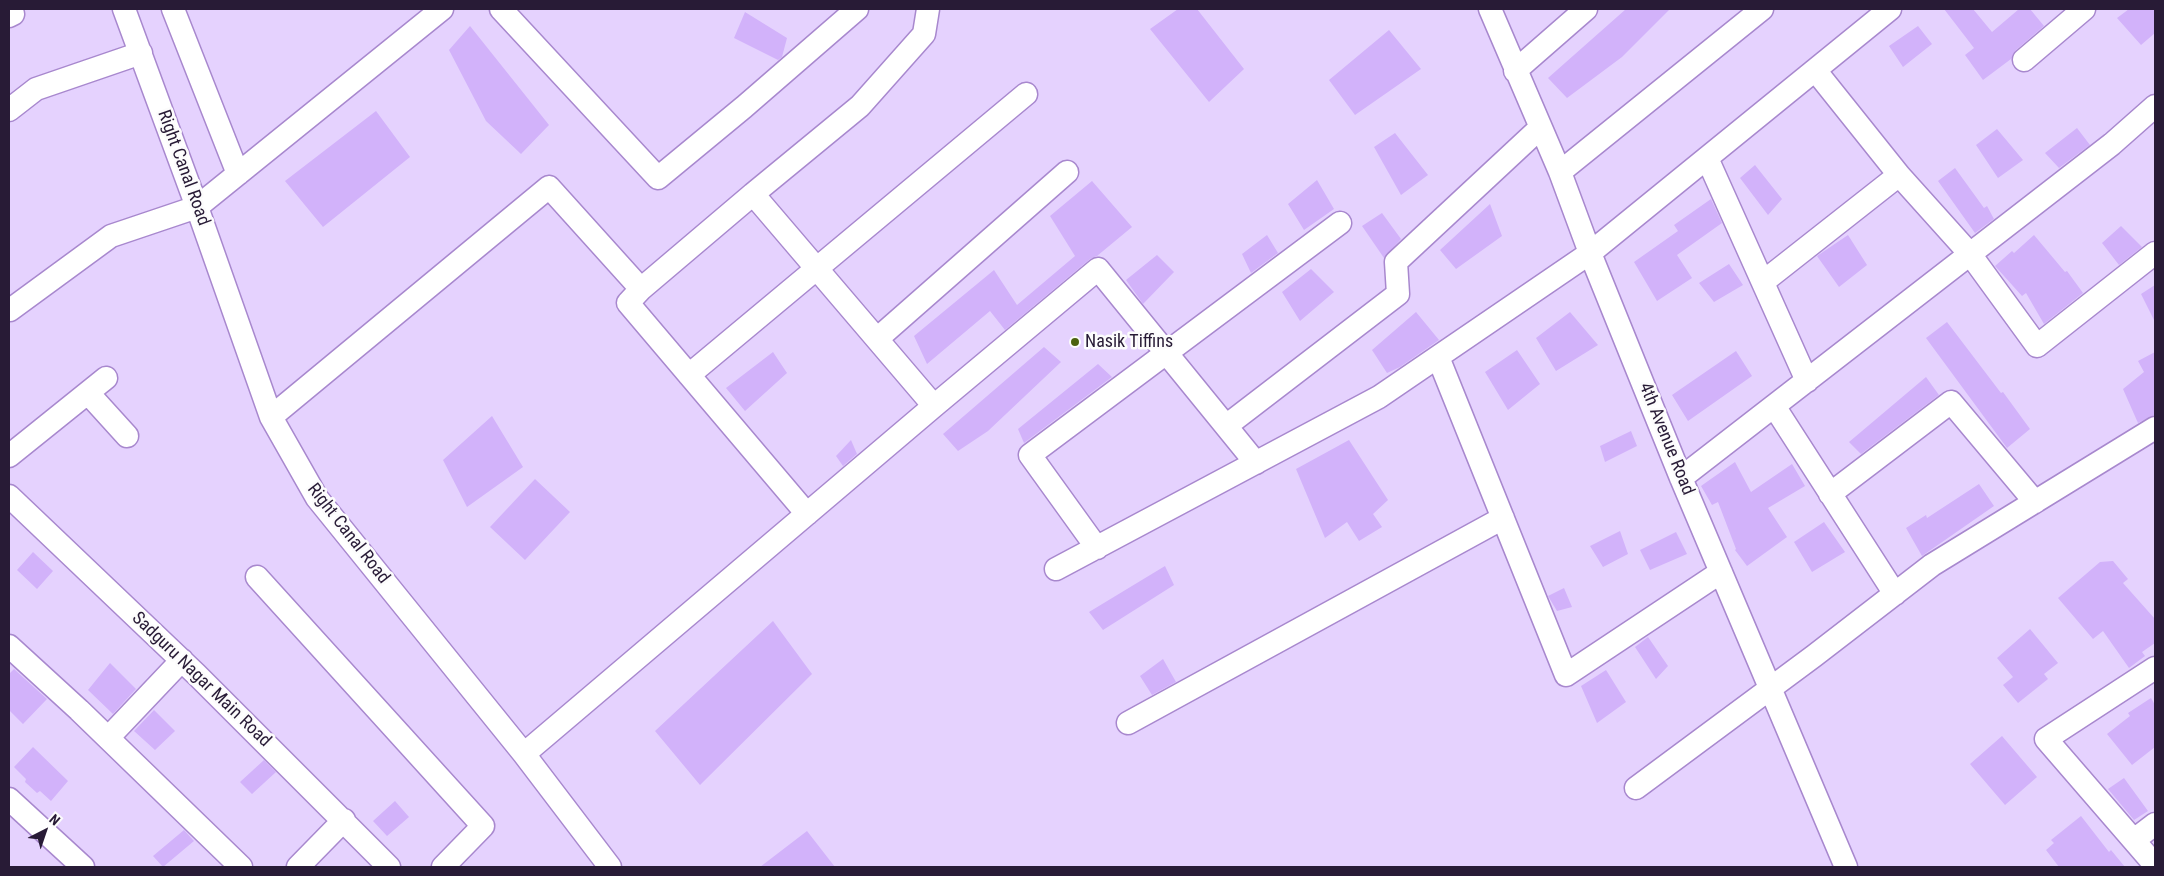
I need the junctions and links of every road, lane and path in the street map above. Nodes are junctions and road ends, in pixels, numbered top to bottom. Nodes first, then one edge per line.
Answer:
1 (10, 9) edge
2 (124, 9) edge
3 (173, 9) edge
4 (442, 9) edge
5 (501, 9) edge
6 (857, 9) edge
7 (928, 9) edge
8 (1490, 9) edge
9 (1586, 9) edge
10 (1762, 9) edge
11 (1890, 9) edge
12 (2084, 9) edge
13 (9, 16) edge
14 (141, 53) junction
15 (2024, 60) dead end
16 (1815, 70) junction
17 (1515, 71) junction
18 (1026, 94) dead end
19 (2155, 106) edge
20 (9, 110) edge
21 (1540, 128) junction
22 (1707, 158) junction
23 (1067, 172) dead end
24 (1560, 172) junction
25 (238, 174) junction
26 (1899, 174) junction
27 (753, 194) junction
28 (197, 207) junction
29 (1340, 223) dead end
30 (1590, 253) junction
31 (2155, 253) edge
32 (1970, 254) junction
33 (816, 269) junction
34 (1763, 282) junction
35 (641, 289) junction
36 (9, 308) edge
37 (877, 340) junction
38 (1167, 352) junction
39 (1438, 357) junction
40 (689, 375) junction
41 (106, 378) dead end
42 (1807, 381) junction
43 (88, 392) junction
44 (934, 406) junction
45 (1774, 406) junction
46 (270, 417) junction
47 (1226, 426) junction
48 (2155, 428) edge
49 (127, 436) dead end
50 (9, 456) edge
51 (1256, 463) junction
52 (1681, 478) junction
53 (1830, 494) junction
54 (9, 496) edge
55 (2035, 502) junction
56 (807, 514) junction
57 (1503, 518) junction
58 (1097, 548) junction
59 (1056, 570) dead end
60 (1721, 572) junction
61 (257, 577) dead end
62 (1895, 594) junction
63 (9, 646) edge
64 (182, 660) junction
65 (2155, 668) edge
66 (1770, 690) junction
67 (1128, 723) dead end
68 (108, 738) junction
69 (524, 754) junction
70 (1636, 788) dead end
71 (9, 799) edge
72 (344, 820) junction
73 (2155, 824) edge
74 (2134, 840) junction
75 (2155, 865) edge
76 (83, 867) edge
77 (241, 867) edge
78 (298, 867) edge
79 (389, 867) edge
80 (443, 867) edge
81 (610, 867) edge
82 (1846, 867) edge

1 - 13 street
2 - 14 street, Right Canal Road
3 - 25 street
4 - 25 street
5 - 6 street
7 - 27 street
8 - 17 street, 4th Avenue Road
9 - 17 street
10 - 24 street
11 - 16 street
12 - 15 street
14 - 20 street
14 - 28 street, Right Canal Road
16 - 22 street
16 - 26 street
17 - 21 street, 4th Avenue Road
18 - 33 street
19 - 32 street
21 - 24 street, 4th Avenue Road
21 - 47 street
22 - 30 street
22 - 34 street
23 - 37 street
24 - 30 street, 4th Avenue Road
25 - 28 street
26 - 32 street
26 - 34 street
27 - 33 street
27 - 35 street
28 - 36 street
28 - 46 street, Right Canal Road
29 - 38 street
30 - 39 street
30 - 52 street, 4th Avenue Road
31 - 32 street
32 - 42 street
33 - 37 street
33 - 40 street
34 - 42 street
35 - 40 street
35 - 46 street
37 - 44 street
38 - 44 street
38 - 47 street
38 - 58 street
39 - 51 street
39 - 57 street
40 - 56 street
41 - 43 street
42 - 45 street
43 - 49 street
43 - 50 street
44 - 56 street
45 - 52 street
45 - 53 street
46 - 69 street, Right Canal Road
47 - 51 street
48 - 55 street
51 - 58 street
52 - 60 street, 4th Avenue Road
53 - 55 street
53 - 62 street
54 - 64 street, Sadguru Nagar Main Road
55 - 62 street
56 - 69 street
57 - 60 street
57 - 67 street
58 - 59 street
60 - 66 street, 4th Avenue Road
61 - 80 street
62 - 66 street
63 - 68 street
64 - 68 street
64 - 72 street, Sadguru Nagar Main Road
65 - 74 street
66 - 70 street
66 - 82 street, 4th Avenue Road
68 - 77 street
69 - 81 street, Right Canal Road
71 - 76 street
72 - 78 street
72 - 79 street, Sadguru Nagar Main Road
73 - 74 street
74 - 75 street

